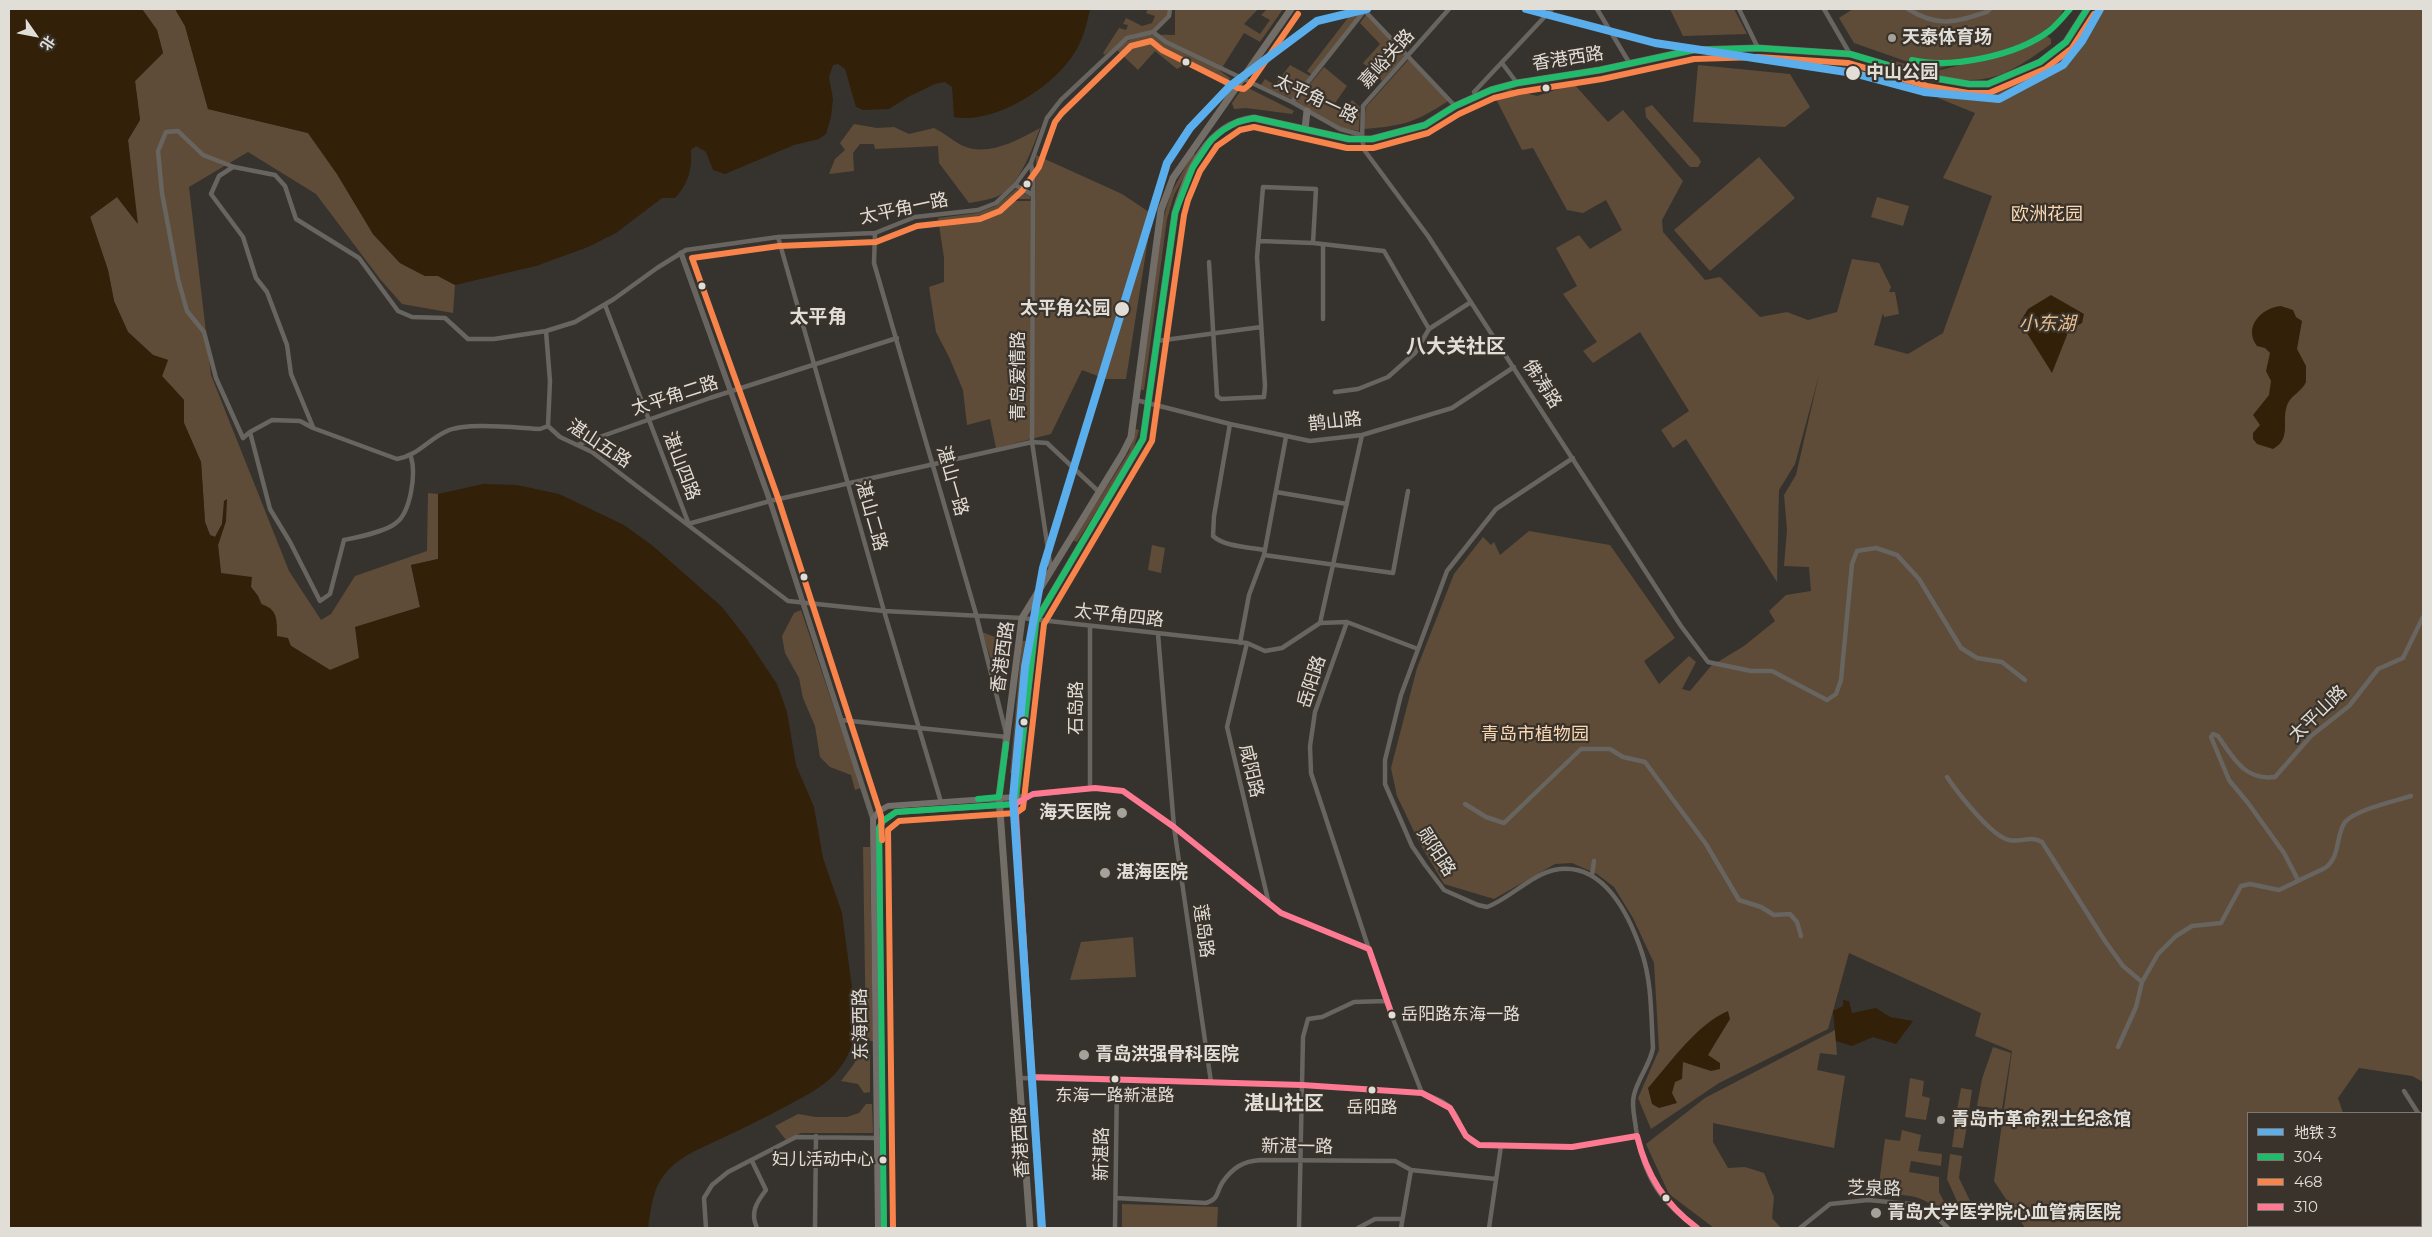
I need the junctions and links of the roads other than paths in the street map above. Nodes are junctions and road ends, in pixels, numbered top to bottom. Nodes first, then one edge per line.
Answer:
1 (1170, 9) edge
2 (1291, 9) edge
3 (1365, 9) edge
4 (1449, 9) edge
5 (1552, 9) edge
6 (1597, 9) edge
7 (1739, 9) edge
8 (1824, 9) edge
9 (1908, 9) edge
10 (1990, 9) edge
11 (2087, 9) edge
12 (1153, 32) junction
13 (1758, 48) junction
14 (1850, 54) junction
15 (1408, 56) junction
16 (1502, 63) junction
17 (1630, 64) junction
18 (1242, 80) junction
19 (1517, 83) junction
20 (1474, 92) dead end
21 (1292, 102) junction
22 (1455, 106) junction
23 (1308, 111) junction
24 (1305, 129) junction
25 (1362, 138) junction
26 (1031, 162) junction
27 (234, 167) junction
28 (1015, 185) junction
29 (1033, 195) junction
30 (875, 233) junction
31 (778, 237) junction
32 (1260, 241) junction
33 (1313, 243) junction
34 (1323, 246) junction
35 (681, 253) junction
36 (1208, 262) dead end
37 (1471, 302) junction
38 (605, 305) junction
39 (1323, 319) dead end
40 (1261, 327) junction
41 (1429, 329) junction
42 (546, 331) junction
43 (1211, 334) junction
44 (897, 338) junction
45 (1157, 341) junction
46 (814, 365) junction
47 (1514, 367) junction
48 (731, 392) junction
49 (1335, 392) dead end
50 (1136, 400) junction
51 (1148, 402) junction
52 (648, 419) junction
53 (1230, 424) junction
54 (548, 426) junction
55 (313, 428) junction
56 (250, 432) junction
57 (1362, 435) junction
58 (1286, 437) junction
59 (1032, 442) junction
60 (577, 445) junction
61 (411, 457) junction
62 (1574, 458) junction
63 (933, 465) junction
64 (848, 483) junction
65 (1099, 492) junction
66 (1276, 492) junction
67 (1408, 492) dead end
68 (770, 501) junction
69 (1347, 504) junction
70 (688, 524) junction
71 (1264, 553) junction
72 (1333, 566) junction
73 (1051, 571) junction
74 (803, 603) junction
75 (884, 611) junction
76 (976, 614) junction
77 (2423, 617) edge
78 (1022, 618) junction
79 (1036, 621) junction
80 (1347, 622) junction
81 (1320, 623) junction
82 (1090, 627) junction
83 (1158, 634) junction
84 (1240, 643) junction
85 (1247, 644) junction
86 (1418, 649) junction
87 (2025, 680) dead end
88 (841, 720) junction
89 (919, 728) junction
90 (1007, 737) junction
91 (1947, 777) dead end
92 (1090, 789) junction
93 (2411, 796) dead end
94 (1016, 800) junction
95 (999, 801) junction
96 (941, 802) junction
97 (1464, 804) dead end
98 (873, 819) junction
99 (1174, 827) junction
100 (1594, 861) dead end
101 (1592, 875) junction
102 (2298, 880) junction
103 (1269, 904) junction
104 (1801, 936) dead end
105 (1369, 949) junction
106 (2142, 982) junction
107 (1386, 1000) junction
108 (2118, 1047) dead end
109 (1032, 1077) junction
110 (1020, 1078) junction
111 (1117, 1080) junction
112 (1211, 1082) junction
113 (1302, 1085) junction
114 (2404, 1091) dead end
115 (1422, 1093) junction
116 (2417, 1112) edge
117 (816, 1136) junction
118 (1637, 1136) junction
119 (878, 1138) junction
120 (1500, 1146) junction
121 (752, 1161) junction
122 (1301, 1162) junction
123 (1411, 1170) junction
124 (1496, 1179) junction
125 (1116, 1198) junction
126 (1402, 1219) junction
127 (706, 1228) edge
128 (757, 1228) edge
129 (815, 1228) edge
130 (878, 1228) edge
131 (884, 1228) edge
132 (1030, 1228) edge
133 (1041, 1228) edge
134 (1115, 1228) edge
135 (1299, 1228) edge
136 (1358, 1228) edge
137 (1401, 1228) edge
138 (1489, 1228) edge
139 (1697, 1228) edge
140 (1800, 1228) edge
141 (1948, 1228) edge

1 - 12 street
2 - 18 main road, 香港西路
3 - 15 street
3 - 21 street
4 - 15 street, 嘉峪关路
5 - 16 street
6 - 17 street
7 - 13 street
8 - 14 street
9 - 10 street
11 - 14 main road, 香港西路
12 - 18 street, 太平角一路
12 - 26 street, 太平角一路
13 - 14 main road, 香港西路
13 - 17 main road, 香港西路
15 - 22 street
15 - 25 street, 嘉峪关路
16 - 19 street
16 - 20 street
17 - 19 main road, 香港西路
18 - 21 street, 太平角一路
18 - 50 main road, 香港西路
19 - 22 main road, 香港西路
21 - 23 street, 太平角一路
22 - 25 main road, 香港西路
23 - 24 main road
23 - 25 street, 太平角一路
24 - 25 main road, 香港西路
24 - 45 main road, 香港西路
25 - 37 street, 佛涛路
26 - 28 street, 太平角一路
26 - 29 street, 青岛爱情路
27 - 42 street, 太平角一路
27 - 55 street
27 - 56 street
28 - 29 street
28 - 30 street, 太平角一路
29 - 59 street, 青岛爱情路
30 - 31 street, 太平角一路
30 - 44 street, 湛山一路
31 - 35 street, 太平角一路
31 - 46 street, 湛山二路
32 - 33 street
32 - 33 street
32 - 40 street
33 - 34 street
34 - 39 street
34 - 41 street
35 - 38 street, 太平角一路
35 - 48 street
36 - 43 street
37 - 41 street
37 - 47 street, 佛涛路
38 - 42 street, 太平角一路
38 - 52 street, 湛山四路
40 - 43 street
40 - 43 street
41 - 49 street
42 - 54 street, 湛山五路
43 - 45 street
44 - 46 street, 太平角二路
44 - 63 street, 湛山一路
45 - 51 main road, 香港西路
46 - 48 street, 太平角二路
46 - 64 street, 湛山二路
47 - 57 street, 鹊山路
47 - 62 street, 佛涛路
48 - 52 street, 太平角二路
48 - 68 street
50 - 51 street, 鹊山路
50 - 65 main road, 香港西路
51 - 53 street, 鹊山路
51 - 79 main road, 香港西路
52 - 60 street, 太平角二路
52 - 70 street, 湛山四路
53 - 58 street, 鹊山路
53 - 71 street
54 - 60 street, 湛山五路
54 - 61 street
55 - 56 street
55 - 61 street
56 - 61 street
57 - 58 street, 鹊山路
57 - 69 street
58 - 66 street
59 - 63 street
59 - 65 street
59 - 73 street, 青岛爱情路
60 - 70 street, 湛山五路
62 - 86 street, 郧阳路
62 - 87 street, 佛涛路
63 - 64 street
63 - 76 street, 湛山一路
64 - 68 street
64 - 75 street, 湛山二路
65 - 73 main road, 香港西路
66 - 69 street
66 - 71 street
67 - 72 street
68 - 70 street
68 - 74 street
69 - 72 street
70 - 74 street, 湛山五路
71 - 72 street
71 - 84 street
72 - 81 street
73 - 78 main road, 香港西路
74 - 75 street, 太平角四路
74 - 88 street
75 - 76 street, 太平角四路
75 - 89 street, 湛山二路
76 - 78 street, 太平角四路
76 - 90 street, 湛山一路
77 - 102 street, 太平山路
78 - 79 street, 太平角四路
78 - 90 main road, 香港西路
79 - 82 street, 太平角四路
79 - 94 main road, 香港西路
80 - 81 street
80 - 86 street
80 - 105 street, 岳阳路
81 - 85 street, 太平角四路
82 - 83 street, 太平角四路
82 - 92 street, 石岛路
83 - 84 street, 太平角四路
83 - 99 street, 莲岛路
84 - 85 street, 太平角四路
85 - 103 street, 咸阳路
86 - 101 street, 郧阳路
88 - 89 street
88 - 98 street
89 - 90 street
89 - 96 street, 湛山二路
90 - 95 main road, 香港西路
91 - 106 street
92 - 94 street
92 - 99 street
93 - 102 street
94 - 95 main road
94 - 109 main road, 香港西路
95 - 96 main road
95 - 110 main road, 香港西路
95 - 131 main road, 东海西路
96 - 98 main road
97 - 104 street
98 - 119 main road, 东海西路
99 - 103 street
99 - 112 street, 莲岛路
100 - 101 street
101 - 118 street
102 - 106 street
103 - 105 street
105 - 107 street, 岳阳路
106 - 108 street
107 - 113 street
107 - 115 street, 岳阳路
109 - 110 street
109 - 111 street
109 - 133 main road, 香港西路
110 - 132 main road, 香港西路
111 - 112 street
111 - 125 street, 新湛路
112 - 113 street
113 - 115 street
113 - 122 street
114 - 116 street
115 - 120 street
117 - 119 street
117 - 121 street
117 - 129 street
118 - 120 street
118 - 139 street
119 - 130 main road, 东海西路
120 - 124 street
121 - 127 street
121 - 128 street
122 - 123 street, 新湛一路
122 - 125 street, 新湛一路
122 - 135 street
123 - 124 street, 新湛一路
123 - 126 street
124 - 138 street
125 - 134 street, 新湛路
126 - 136 street
126 - 137 street
140 - 141 street, 芝泉路

